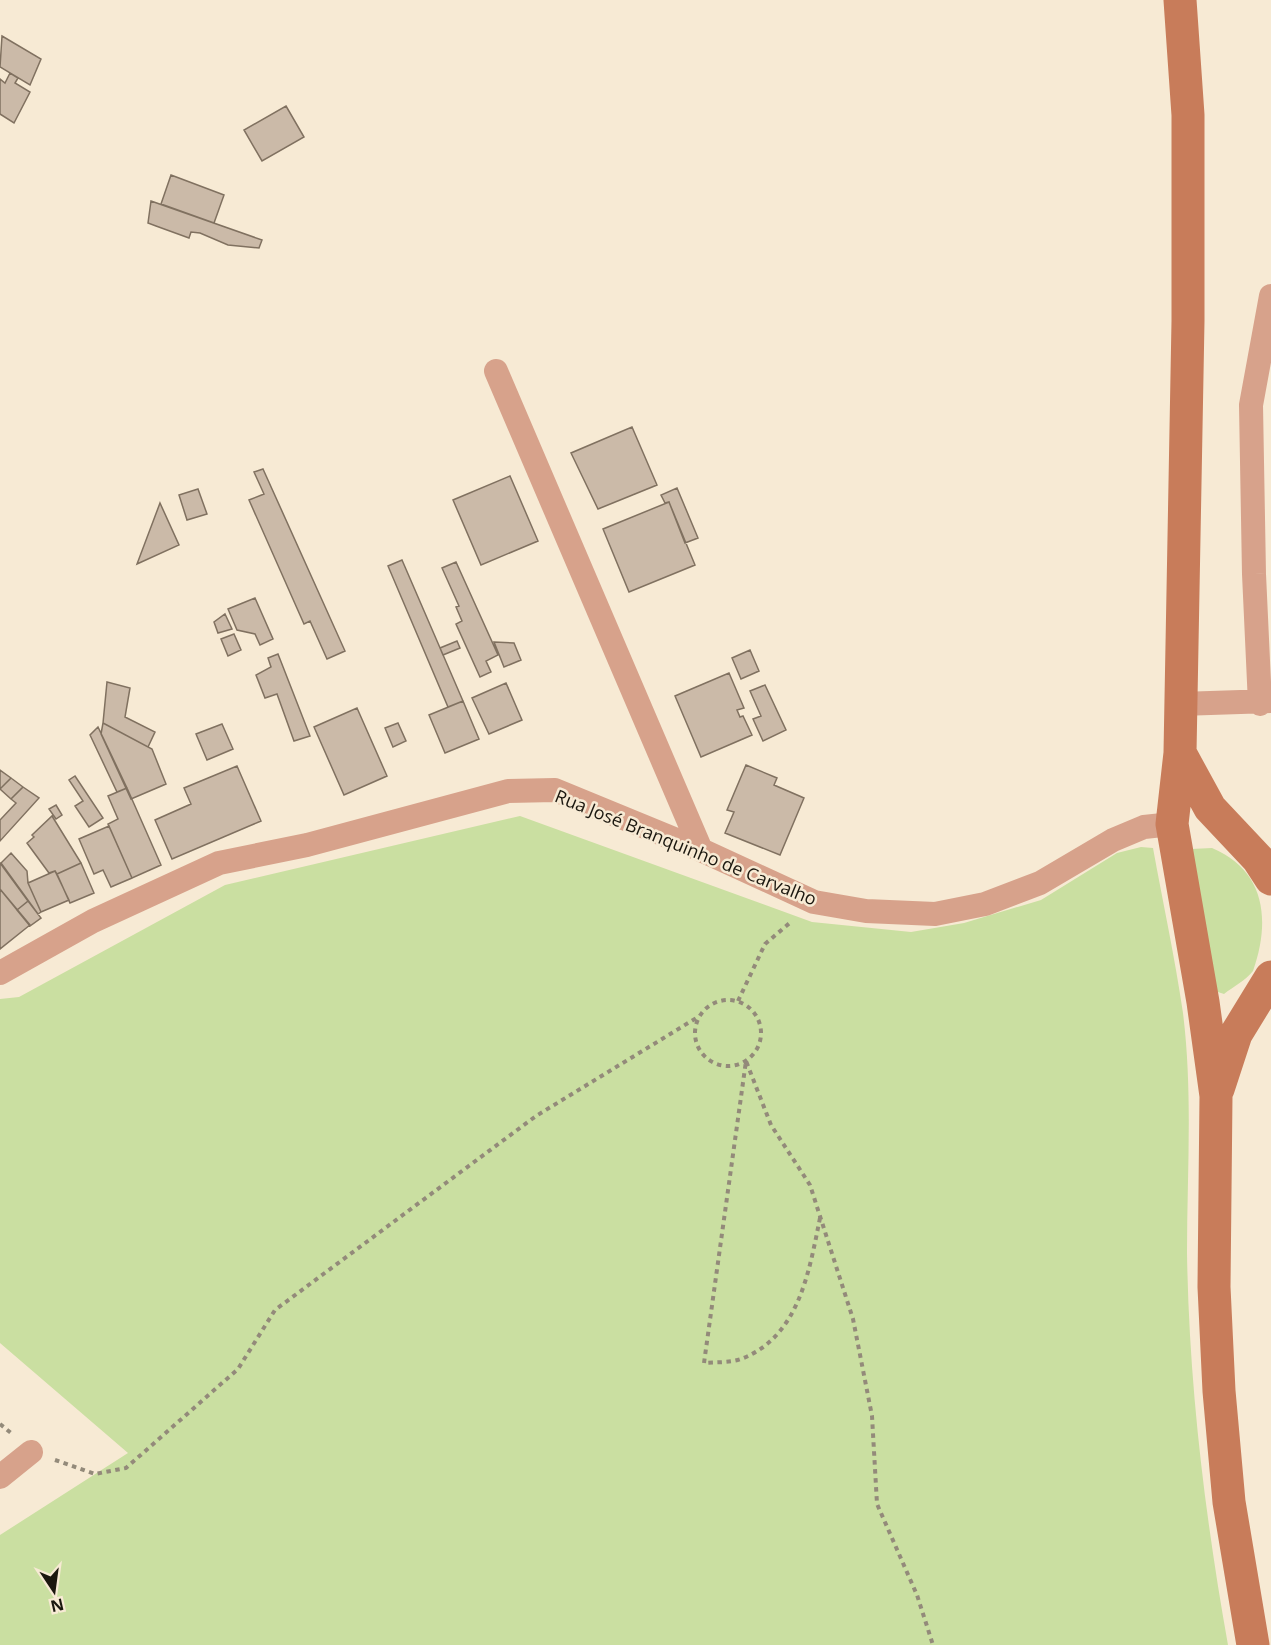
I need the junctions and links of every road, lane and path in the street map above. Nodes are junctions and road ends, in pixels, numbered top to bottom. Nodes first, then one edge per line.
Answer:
1 (1180, 0) edge
2 (1271, 296) edge
3 (496, 371) dead end
4 (1266, 703) edge
5 (1180, 704) junction
6 (1180, 753) junction
7 (1172, 824) junction
8 (1237, 836) junction
9 (701, 850) junction
10 (1271, 879) edge
11 (814, 902) junction
12 (0, 974) edge
13 (1271, 977) edge
14 (738, 1001) junction
15 (1203, 1002) junction
16 (1252, 1004) junction
17 (698, 1017) junction
18 (746, 1061) junction
19 (1216, 1096) junction
20 (820, 1218) junction
21 (31, 1452) joint
22 (0, 1477) edge
23 (933, 1645) edge
24 (1253, 1645) edge

1 - 5 street
2 - 4 street
3 - 9 street
4 - 5 street
5 - 6 street
6 - 7 street
6 - 8 street
7 - 8 street
7 - 11 street, Rua José Branquinho de Carvalho
7 - 15 street
8 - 10 street
9 - 11 street, Rua José Branquinho de Carvalho
9 - 12 street, Rua José Branquinho de Carvalho
11 - 14 path
13 - 16 street
14 - 17 path
14 - 18 path
15 - 16 street
15 - 19 street
16 - 19 street
17 - 18 path
17 - 21 path
18 - 20 path
18 - 20 path
19 - 24 street
20 - 23 path
21 - 22 street

